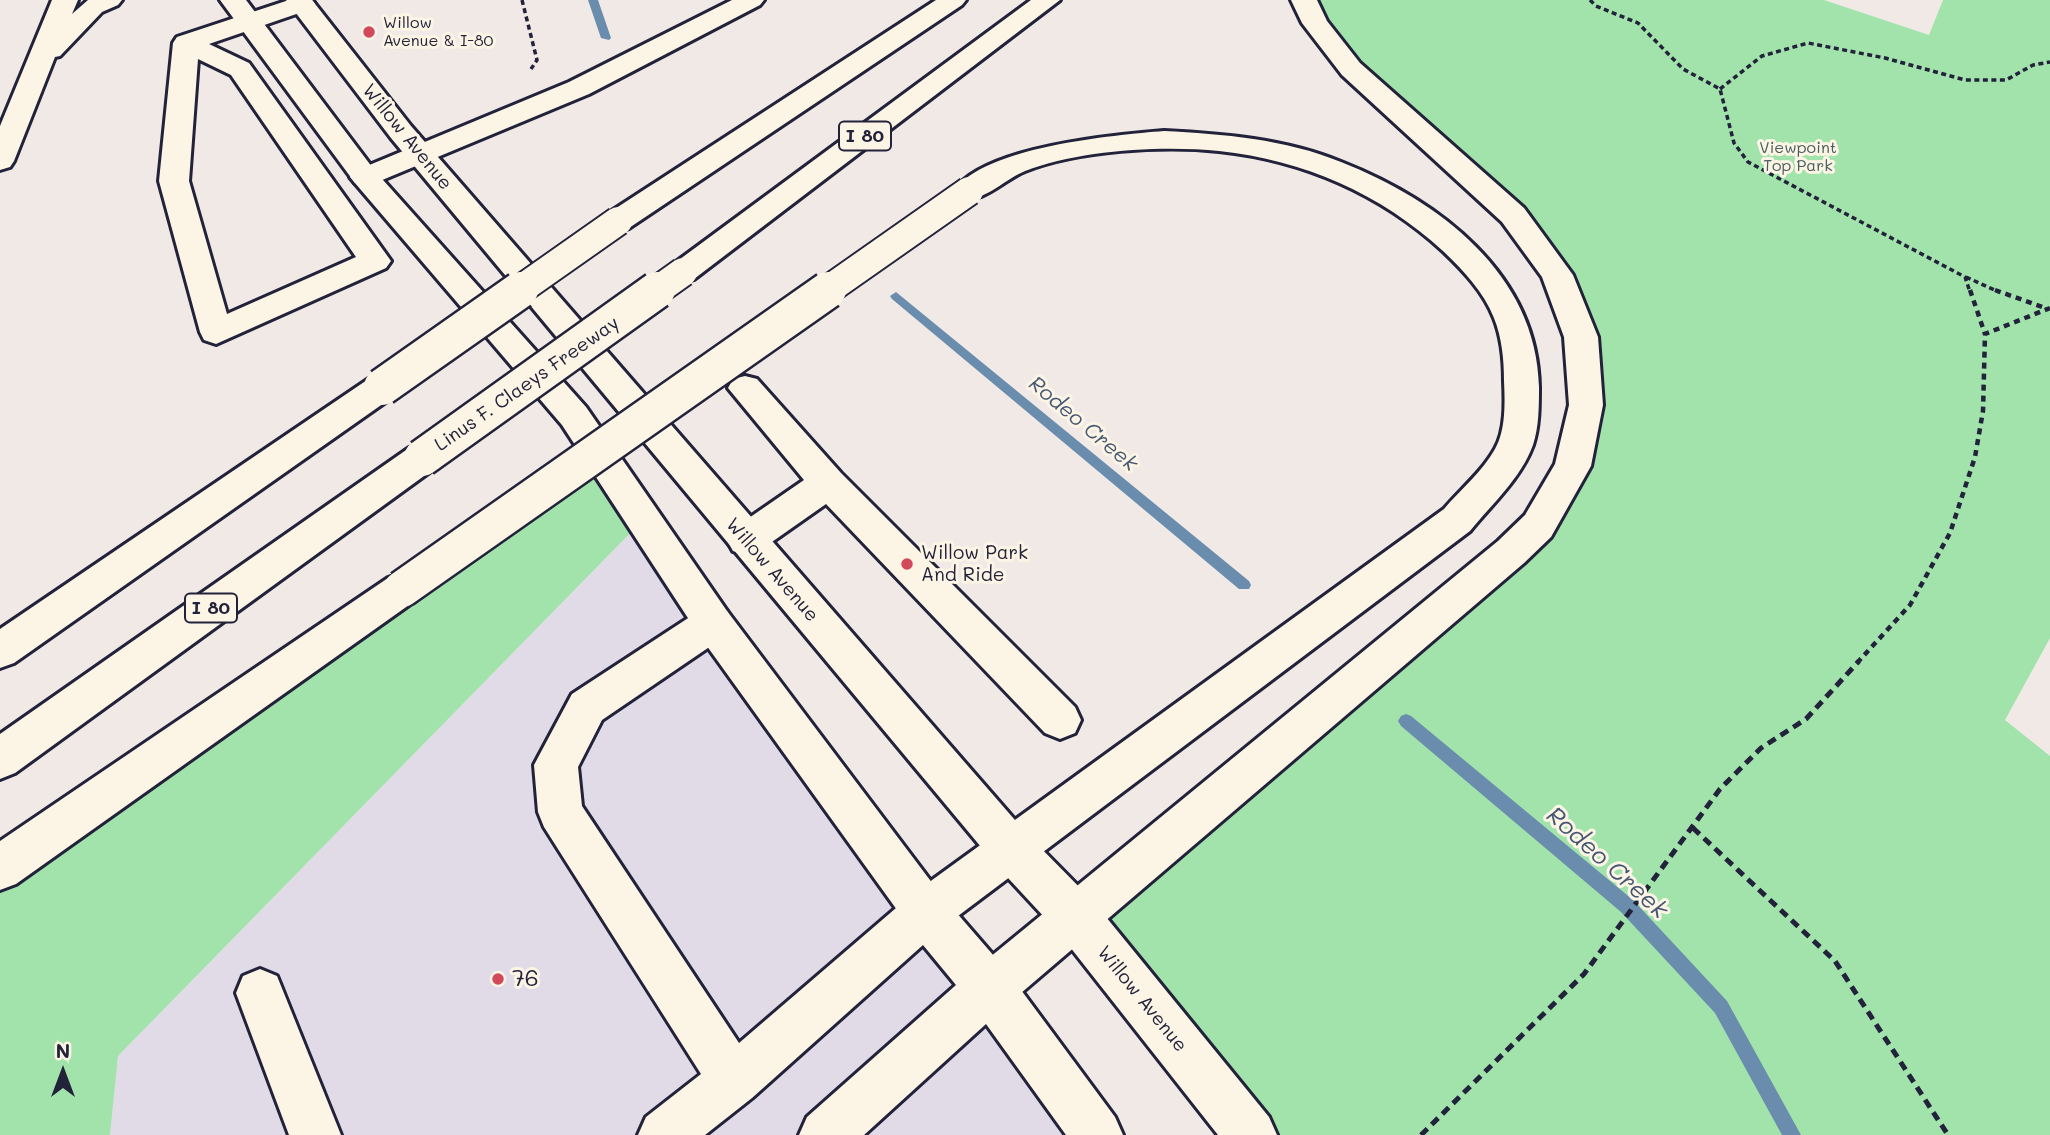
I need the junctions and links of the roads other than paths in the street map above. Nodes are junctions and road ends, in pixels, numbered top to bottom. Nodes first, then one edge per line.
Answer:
1 (65, 0) edge
2 (109, 0) edge
3 (751, 0) edge
4 (953, 0) edge
5 (1047, 0) edge
6 (1304, 0) edge
7 (301, 2) edge
8 (241, 11) edge
9 (186, 43) junction
10 (40, 61) junction
11 (420, 154) junction
12 (0, 161) edge
13 (365, 177) junction
14 (745, 388) dead end
15 (828, 483) junction
16 (746, 540) junction
17 (713, 623) junction
18 (0, 650) edge
19 (1059, 720) dead end
20 (0, 758) edge
21 (1012, 850) junction
22 (0, 868) edge
23 (926, 912) junction
24 (1076, 917) junction
25 (990, 988) junction
26 (260, 993) dead end
27 (734, 1080) junction
28 (315, 1135) edge
29 (664, 1135) edge
30 (825, 1135) edge
31 (1097, 1135) edge
32 (1251, 1135) edge

1 - 10 main road
2 - 10 main road
3 - 11 main road
4 - 18 main road, bridge
5 - 20 main road, Linus F. Claeys Freeway / I 80, bridge
6 - 24 main road
7 - 8 main road
7 - 11 main road, Willow Avenue
8 - 9 main road
8 - 13 main road
9 - 9 main road
10 - 12 main road
11 - 13 main road
11 - 16 main road, Willow Avenue
13 - 17 main road
14 - 15 main road
15 - 16 main road
15 - 19 main road
16 - 21 main road, Willow Avenue
17 - 23 main road
17 - 27 main road
21 - 22 main road, bridge
21 - 23 main road
21 - 24 main road, Willow Avenue
23 - 25 main road
23 - 27 main road
24 - 25 main road
24 - 32 main road, Willow Avenue
25 - 30 main road
25 - 31 main road
26 - 28 main road
27 - 29 main road

